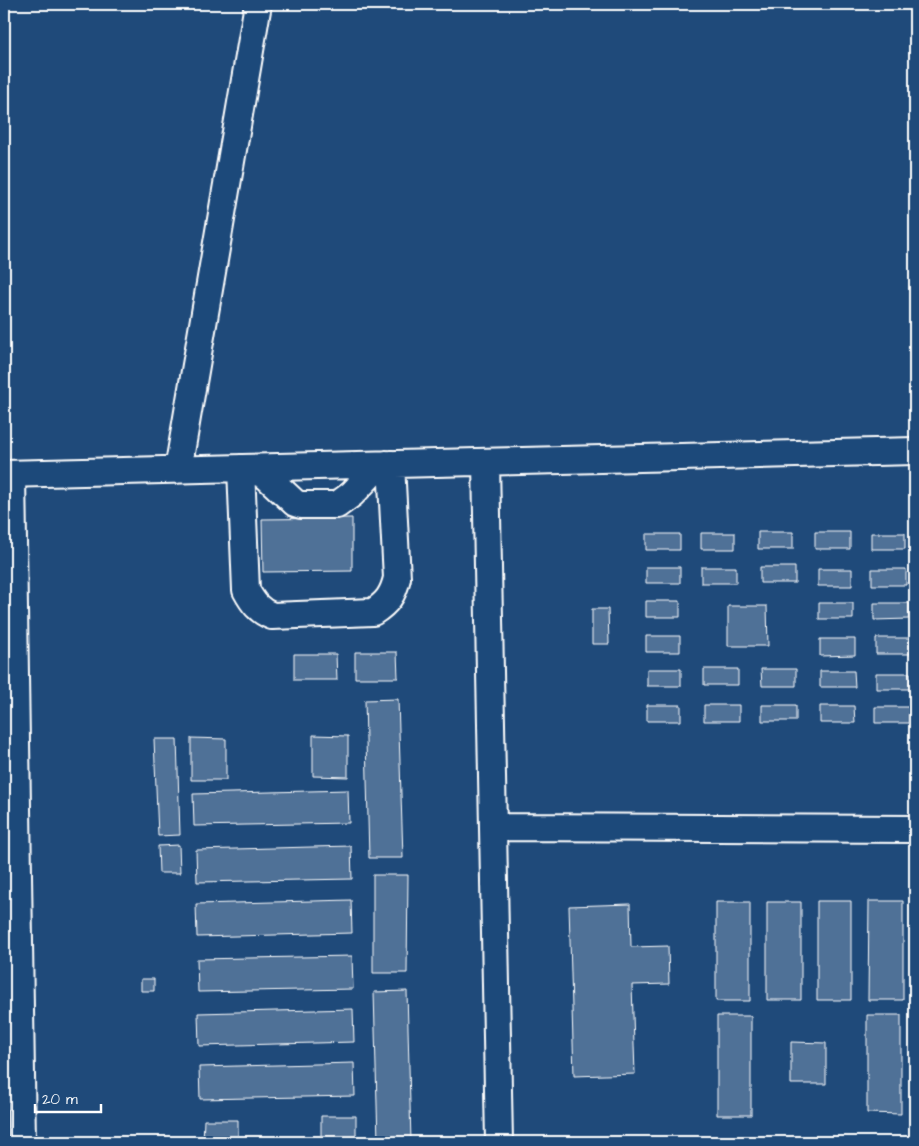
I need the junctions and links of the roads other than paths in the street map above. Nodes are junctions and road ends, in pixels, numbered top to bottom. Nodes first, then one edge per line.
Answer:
1 (258, 4) edge
2 (915, 451) edge
3 (486, 462) junction
4 (388, 464) junction
5 (241, 468) junction
6 (178, 470) junction
7 (8, 474) edge
8 (493, 827) junction
9 (915, 829) edge
10 (22, 1142) edge
11 (499, 1142) edge

1 - 6 lane
2 - 3 lane
3 - 4 lane
3 - 8 lane
4 - 5 lane
4 - 5 lane
4 - 5 lane
5 - 6 lane
6 - 7 lane
7 - 10 lane
8 - 9 lane
8 - 11 lane

